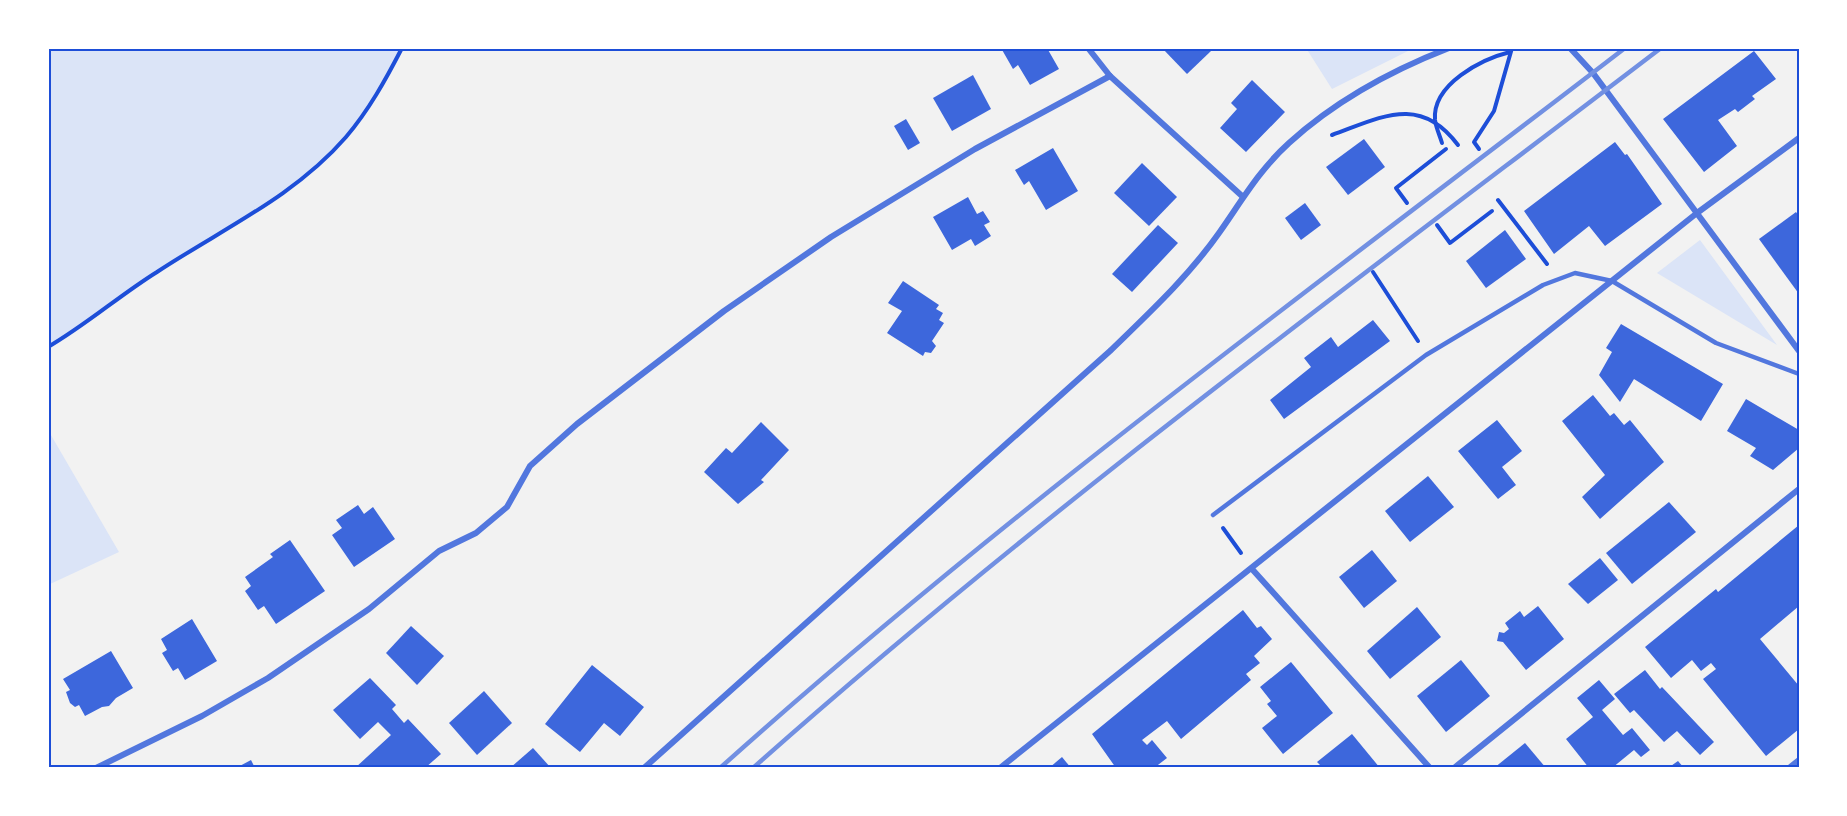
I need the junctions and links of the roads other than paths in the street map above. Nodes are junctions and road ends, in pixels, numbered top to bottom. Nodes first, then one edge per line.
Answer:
1 (1088, 48) edge
2 (1449, 48) edge
3 (1570, 48) edge
4 (1110, 76) junction
5 (1799, 138) edge
6 (1242, 196) junction
7 (1697, 213) junction
8 (1612, 280) junction
9 (1799, 351) edge
10 (1799, 374) edge
11 (1799, 489) edge
12 (1214, 515) road end
13 (1252, 568) junction
14 (1799, 760) edge
15 (96, 768) edge
16 (644, 768) edge
17 (1000, 768) edge
18 (1430, 768) edge
19 (1454, 768) edge
20 (1789, 768) edge

1 - 4 street
2 - 6 street
3 - 7 street
4 - 6 street
4 - 15 street
5 - 7 street
6 - 16 street
7 - 8 street
7 - 9 street
8 - 10 lane
8 - 12 lane
8 - 13 street
11 - 19 street
13 - 17 street
13 - 18 street
14 - 20 street

